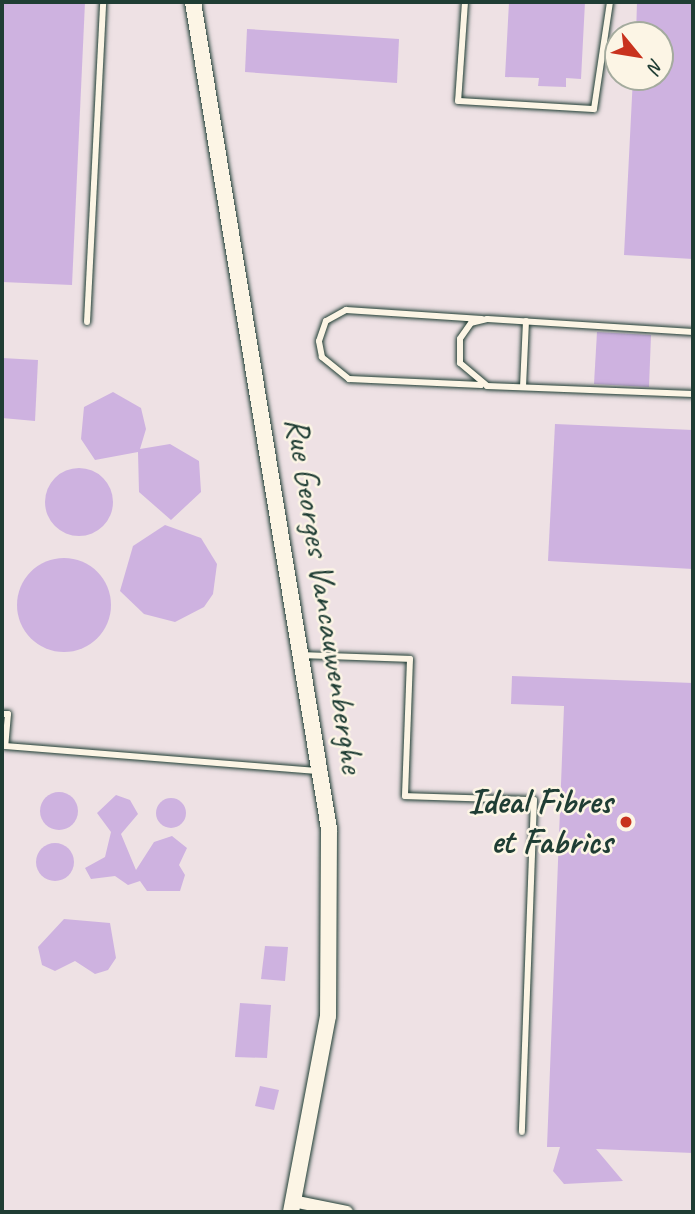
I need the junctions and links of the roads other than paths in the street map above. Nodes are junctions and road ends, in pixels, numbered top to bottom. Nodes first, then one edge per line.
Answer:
1 (103, 2) edge
2 (193, 2) edge
3 (465, 2) edge
4 (610, 2) edge
5 (487, 319) junction
6 (526, 321) junction
7 (87, 322) dead end
8 (693, 332) edge
9 (487, 386) junction
10 (523, 387) junction
11 (693, 394) edge
12 (303, 655) junction
13 (2, 714) edge
14 (322, 771) junction
15 (522, 1132) dead end
16 (292, 1207) edge
17 (348, 1212) edge

1 - 7 lane
2 - 12 street, Rue Georges Vancauwenberghe
3 - 4 lane
5 - 6 lane
5 - 9 lane
5 - 9 lane
6 - 8 lane
6 - 10 lane
9 - 10 lane
10 - 11 lane
12 - 14 street, Rue Georges Vancauwenberghe
12 - 15 lane
13 - 14 lane
14 - 16 street, Rue Georges Vancauwenberghe
16 - 17 street, Rue Georges Vancauwenberghe

